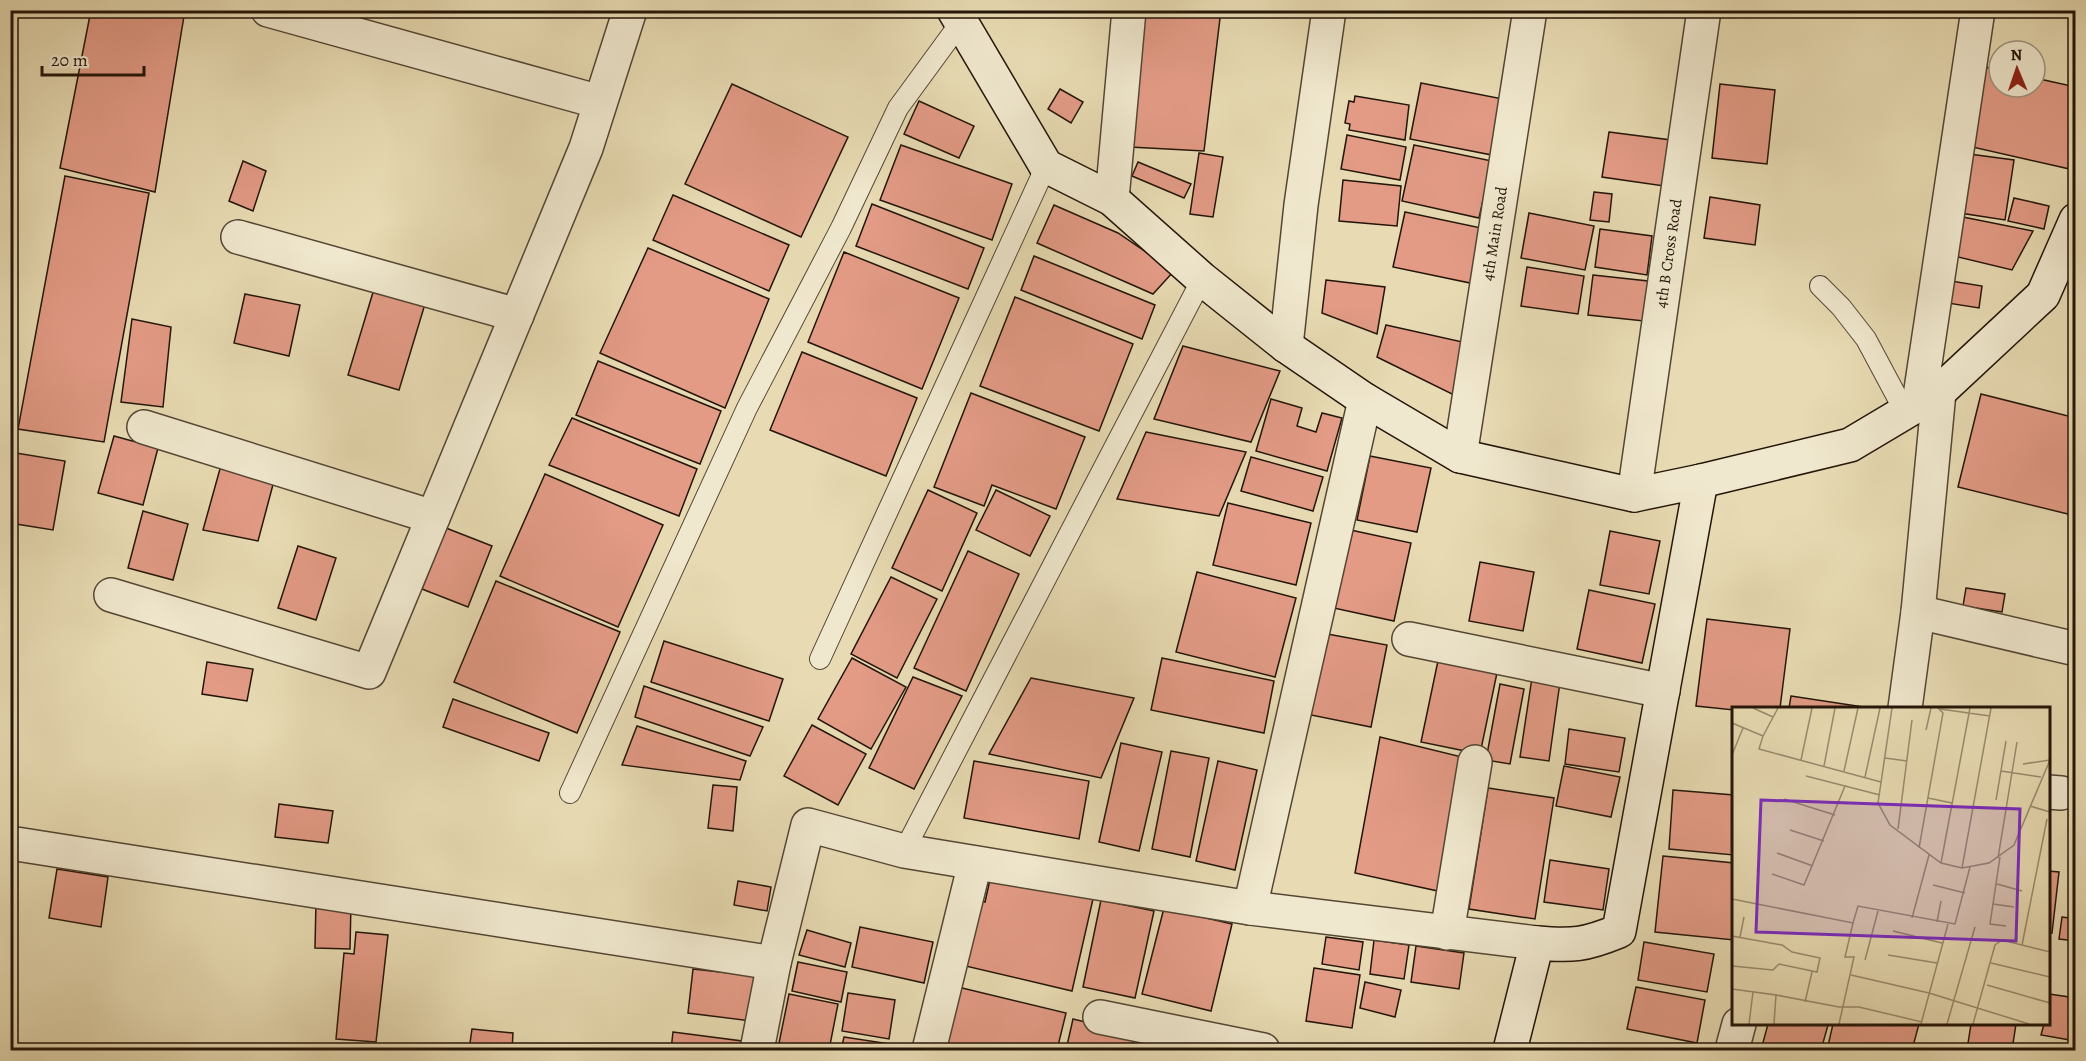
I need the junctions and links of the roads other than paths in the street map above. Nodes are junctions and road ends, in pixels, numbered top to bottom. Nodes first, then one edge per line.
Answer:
1 (268, 10) edge
2 (630, 10) edge
3 (1129, 10) edge
4 (1329, 10) edge
5 (1530, 10) edge
6 (1704, 10) edge
7 (1978, 10) edge
8 (957, 16) edge
9 (600, 102) junction
10 (1046, 166) junction
11 (1112, 199) junction
12 (2076, 220) edge
13 (238, 237) dead end
14 (1202, 279) junction
15 (1820, 286) dead end
16 (517, 315) junction
17 (1286, 346) junction
18 (1365, 400) junction
19 (1921, 402) junction
20 (144, 427) dead end
21 (1460, 456) junction
22 (1701, 481) junction
23 (1634, 495) junction
24 (433, 517) junction
25 (111, 595) dead end
26 (1918, 612) junction
27 (1409, 639) dead end
28 (2076, 648) edge
29 (820, 659) dead end
30 (1663, 691) junction
31 (1905, 707) edge
32 (1475, 762) dead end
33 (570, 793) dead end
34 (10, 843) edge
35 (904, 851) junction
36 (975, 863) junction
37 (1250, 908) junction
38 (1447, 933) junction
39 (1537, 943) junction
40 (774, 963) junction
41 (1100, 1017) dead end
42 (1738, 1025) edge
43 (757, 1050) edge
44 (929, 1050) edge
45 (1263, 1050) edge
46 (1510, 1050) edge
47 (1732, 1050) edge

1 - 9 street
2 - 9 street
3 - 11 street
4 - 17 street
5 - 21 street, 4th Main Road
6 - 23 street, 4th B Cross Road
7 - 19 street
8 - 10 street
8 - 33 lane
9 - 16 street
10 - 11 street
10 - 29 lane
11 - 14 street
12 - 19 street
13 - 16 street
14 - 17 street
14 - 35 lane
15 - 19 lane
16 - 24 street
17 - 18 street
18 - 21 street
18 - 37 street
19 - 22 street
19 - 26 street
20 - 24 street
21 - 23 street
22 - 23 street
22 - 30 street
24 - 25 street
26 - 28 street
26 - 31 street
27 - 30 street
30 - 39 street
32 - 38 street
34 - 40 street
35 - 36 street
35 - 40 street
36 - 37 street
36 - 44 street
37 - 38 street
38 - 39 street
39 - 46 street
40 - 43 street
41 - 45 street
42 - 47 street

